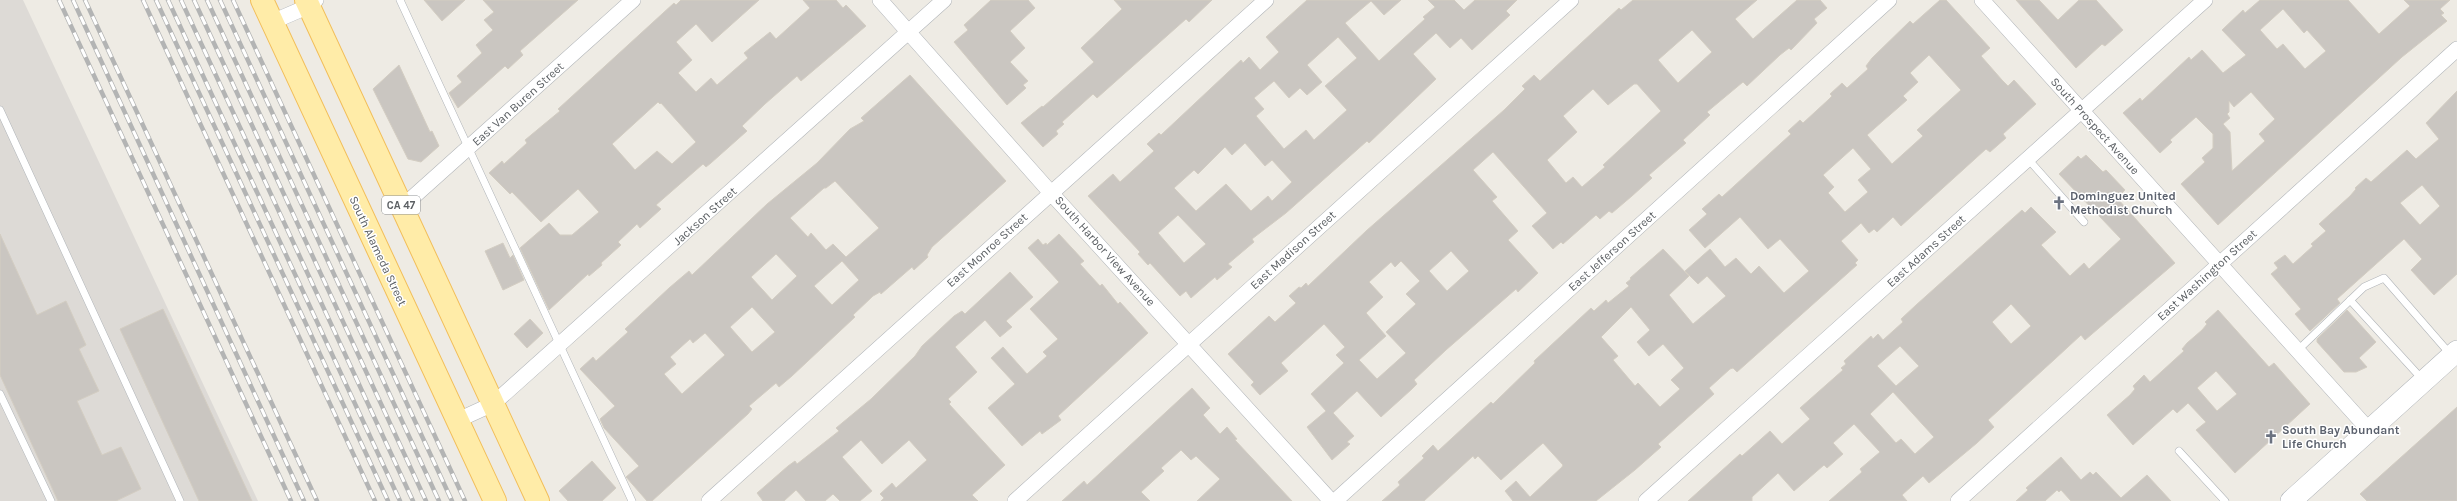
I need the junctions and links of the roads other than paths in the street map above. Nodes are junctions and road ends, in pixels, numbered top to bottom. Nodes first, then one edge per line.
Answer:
1 (262, 0) edge
2 (400, 0) edge
3 (633, 0) edge
4 (880, 0) edge
5 (944, 0) edge
6 (1266, 0) edge
7 (1571, 0) edge
8 (1889, 0) edge
9 (1982, 0) edge
10 (2205, 0) edge
11 (310, 2) edge
12 (272, 22) junction
13 (909, 32) junction
14 (2457, 49) edge
15 (0, 110) edge
16 (2082, 111) junction
17 (468, 148) junction
18 (2028, 159) junction
19 (1051, 193) junction
20 (402, 207) junction
21 (2084, 222) dead end
22 (2220, 264) junction
23 (2350, 300) junction
24 (1189, 344) junction
25 (560, 346) junction
26 (2298, 350) junction
27 (2454, 353) edge
28 (2423, 381) junction
29 (0, 394) edge
30 (493, 404) junction
31 (458, 420) junction
32 (2369, 430) junction
33 (2179, 451) dead end
34 (51, 501) edge
35 (180, 501) edge
36 (495, 501) edge
37 (538, 501) edge
38 (632, 501) edge
39 (709, 501) edge
40 (1015, 501) edge
41 (1331, 501) edge
42 (1335, 501) edge
43 (1646, 501) edge
44 (1958, 501) edge
45 (2225, 501) edge
46 (2291, 501) edge

1 - 12 main road, South Alameda Street
2 - 17 lane
3 - 17 street, East Van Buren Street
4 - 13 street, South Harbor View Avenue
5 - 13 street, Jackson Street
6 - 19 street, East Monroe Street
7 - 24 street, East Madison Street
8 - 42 street, East Jefferson Street
9 - 16 street, South Prospect Avenue
10 - 16 street, East Adams Street
11 - 12 street
11 - 20 main road, CA 47
12 - 31 main road, South Alameda Street
13 - 19 street, South Harbor View Avenue
13 - 25 street, Jackson Street
14 - 22 street, East Washington Street
15 - 35 lane
16 - 18 street, East Adams Street
16 - 22 street, South Prospect Avenue
17 - 20 street, East Van Buren Street
17 - 25 lane
18 - 21 lane
18 - 43 street, East Adams Street
19 - 24 street, South Harbor View Avenue
19 - 39 street, East Monroe Street
20 - 30 main road, CA 47
22 - 26 street, South Prospect Avenue
22 - 44 street, East Washington Street
23 - 26 lane
23 - 27 lane
23 - 28 lane
24 - 40 street, East Madison Street
24 - 41 street, South Harbor View Avenue
25 - 30 street, Jackson Street
25 - 38 lane
26 - 32 street, South Prospect Avenue
27 - 28 main road
28 - 32 main road
29 - 34 lane
30 - 31 street, Jackson Street
30 - 37 main road, CA 47
31 - 36 main road, South Alameda Street
32 - 46 main road
33 - 45 lane

